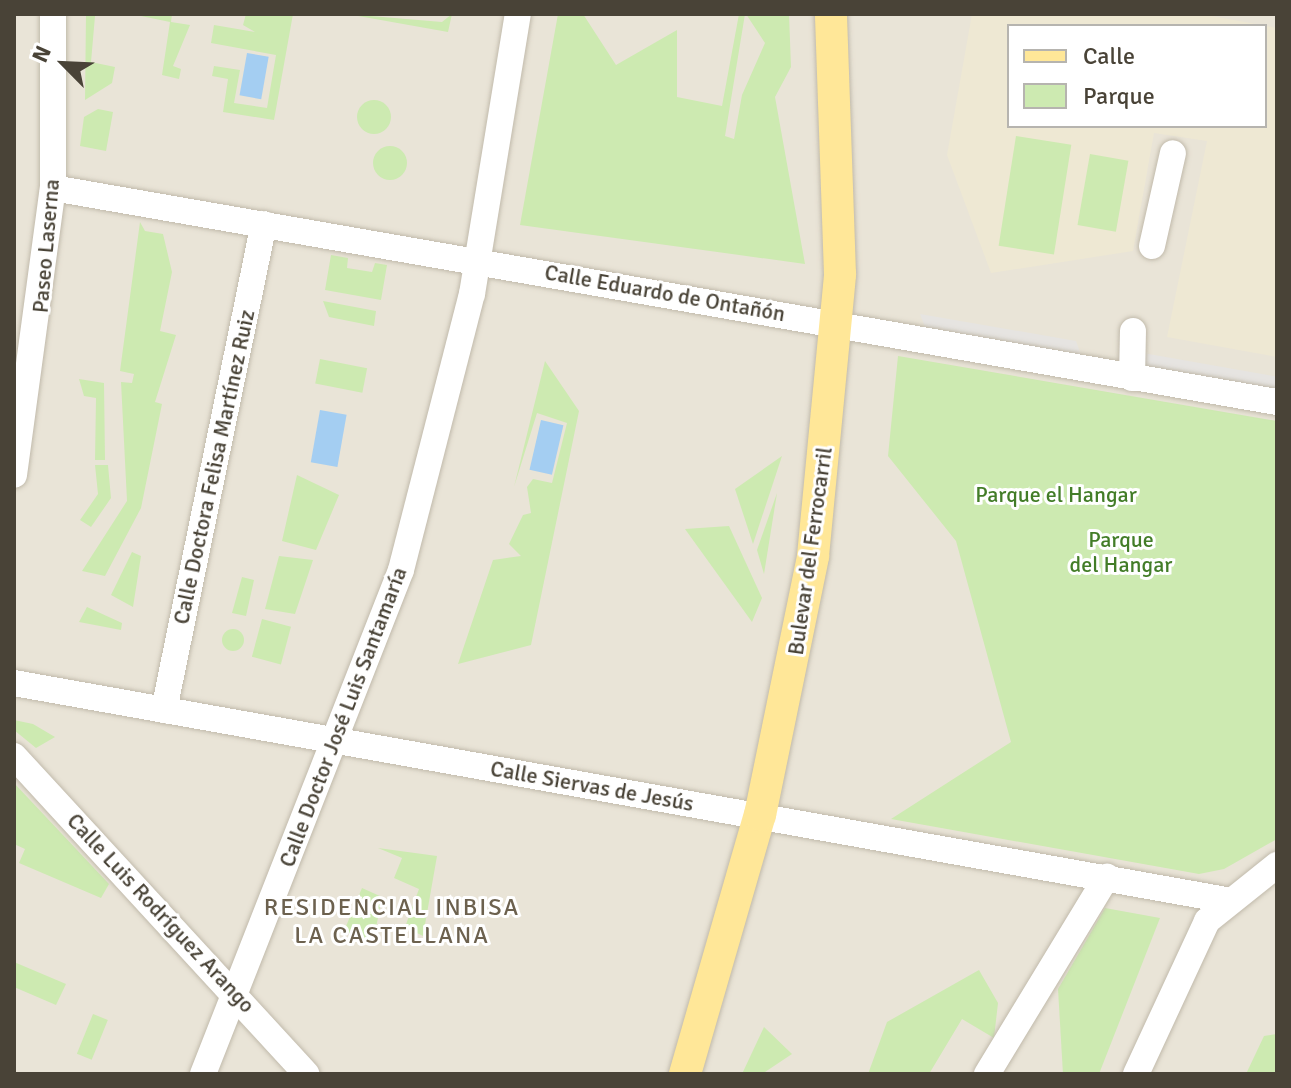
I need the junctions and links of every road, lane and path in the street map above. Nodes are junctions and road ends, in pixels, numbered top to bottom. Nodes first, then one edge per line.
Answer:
1 (53, 14) edge
2 (518, 14) edge
3 (831, 14) edge
4 (853, 14) edge
5 (1173, 153) dead end
6 (53, 188) junction
7 (264, 224) junction
8 (1152, 246) dead end
9 (477, 261) junction
10 (846, 324) junction
11 (1133, 331) dead end
12 (1132, 378) junction
13 (1277, 402) edge
14 (14, 475) edge
15 (15, 684) edge
16 (164, 710) junction
17 (337, 740) junction
18 (14, 756) edge
19 (768, 817) junction
20 (1277, 865) edge
21 (1107, 877) junction
22 (1168, 888) junction
23 (1226, 900) junction
24 (1194, 942) junction
25 (236, 992) junction
26 (203, 1074) edge
27 (306, 1074) edge
28 (685, 1074) edge
29 (702, 1074) edge
30 (987, 1074) edge
31 (1136, 1074) edge

1 - 6 street, Paseo Laserna
2 - 9 street, Calle Doctor José Luis Santamaría
3 - 10 main road, Bulevar del Ferrocarril
4 - 10 main road, Bulevar del Ferrocarril
5 - 8 street
6 - 7 street, Calle Eduardo de Ontañón
6 - 14 street, Paseo Laserna
7 - 9 street, Calle Eduardo de Ontañón
7 - 16 street, Calle Doctora Felisa Martínez Ruiz
9 - 10 street, Calle Eduardo de Ontañón
9 - 17 street, Calle Doctor José Luis Santamaría
10 - 12 street, Calle Eduardo de Ontañón
10 - 19 main road, Bulevar del Ferrocarril
11 - 12 street
12 - 13 street, Calle Eduardo de Ontañón
15 - 16 street, Calle Siervas de Jesús
16 - 17 street, Calle Siervas de Jesús
17 - 19 street, Calle Siervas de Jesús
17 - 25 street, Calle Doctor José Luis Santamaría
18 - 25 street, Calle Luis Rodríguez Arango
19 - 21 street, Calle Siervas de Jesús
19 - 28 main road, Bulevar del Ferrocarril
19 - 29 main road, Bulevar del Ferrocarril
20 - 23 street
21 - 22 street, Calle Siervas de Jesús
21 - 30 street
22 - 23 street, Calle Siervas de Jesús
22 - 24 street
23 - 24 street
24 - 31 street
25 - 26 street, Calle Doctor José Luis Santamaría
25 - 27 street, Calle Luis Rodríguez Arango

